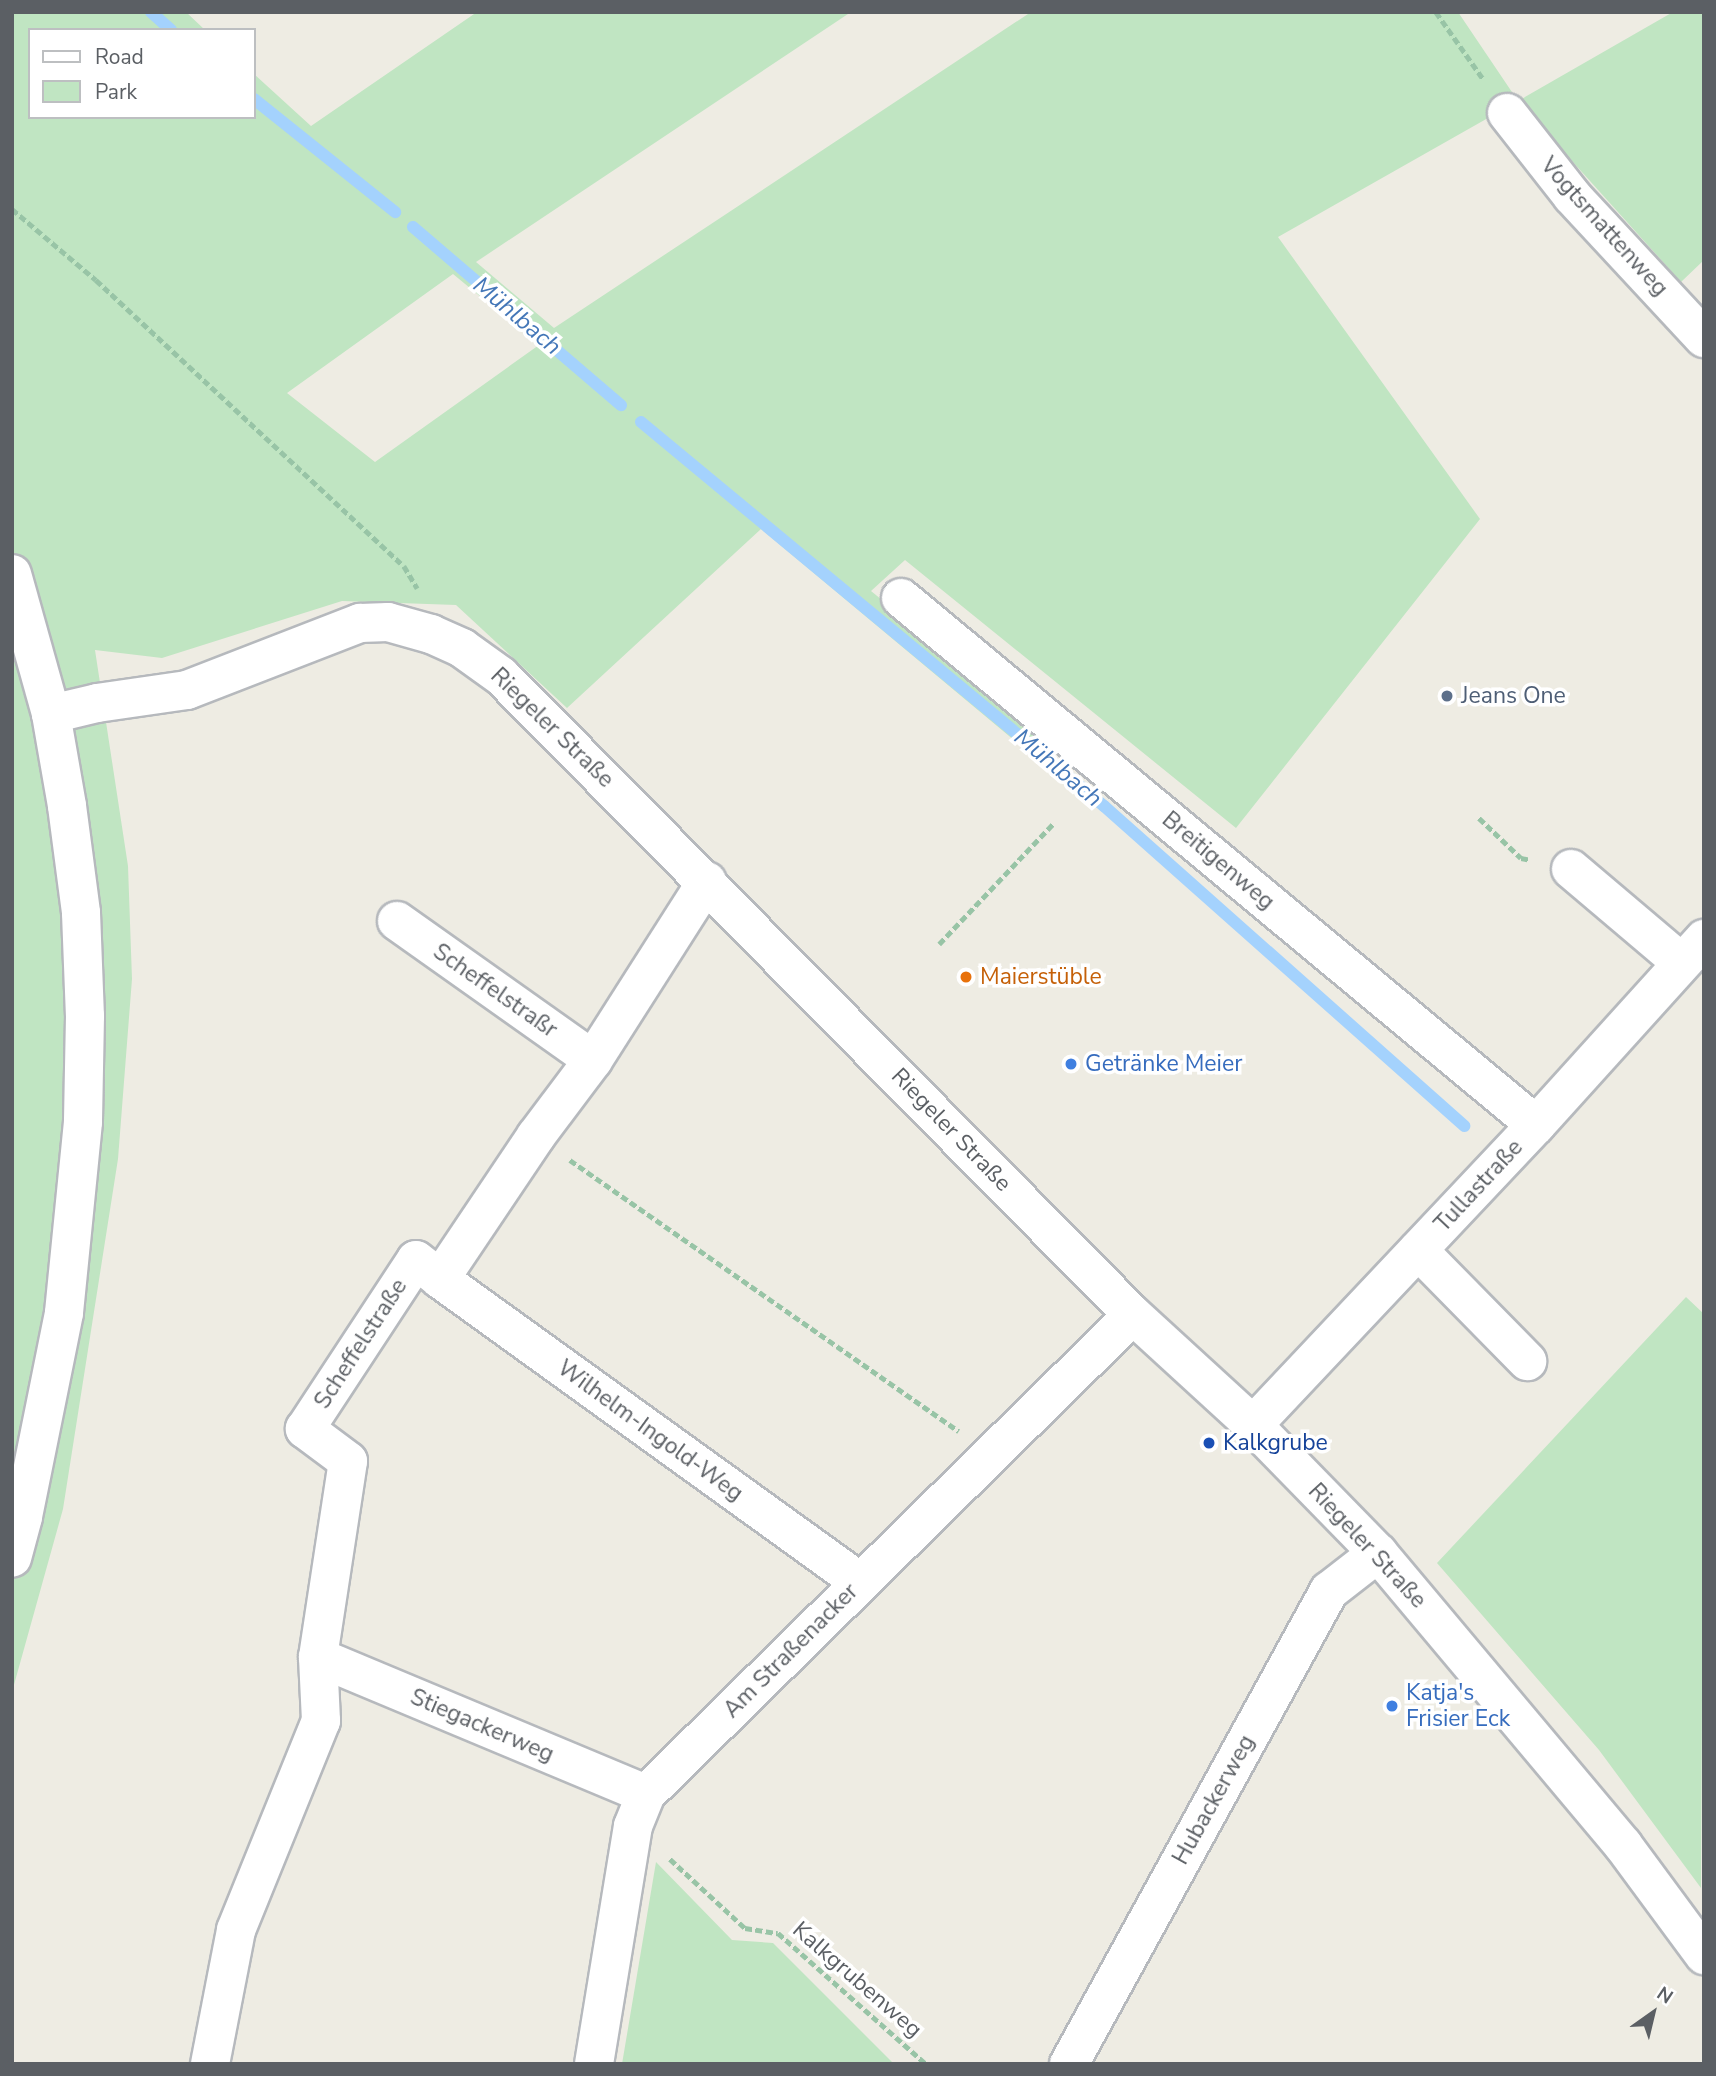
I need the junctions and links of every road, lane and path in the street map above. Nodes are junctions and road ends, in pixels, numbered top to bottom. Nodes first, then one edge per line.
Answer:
1 (1436, 12) edge
2 (1507, 113) joint
3 (12, 209) edge
4 (1704, 338) edge
5 (12, 574) edge
6 (901, 598) dead end
7 (431, 634) junction
8 (51, 714) junction
9 (1479, 818) dead end
10 (1054, 823) dead end
11 (1571, 869) joint
12 (707, 881) junction
13 (397, 921) dead end
14 (939, 944) dead end
15 (1698, 947) edge
16 (593, 1060) junction
17 (1536, 1125) junction
18 (537, 1136) junction
19 (1418, 1250) junction
20 (440, 1279) junction
21 (1133, 1315) junction
22 (1527, 1361) dead end
23 (1253, 1425) junction
24 (991, 1454) junction
25 (1378, 1553) junction
26 (12, 1558) edge
27 (860, 1582) junction
28 (318, 1657) junction
29 (640, 1810) junction
30 (1704, 1955) edge
31 (210, 2064) edge
32 (594, 2064) edge
33 (926, 2064) edge
34 (1069, 2064) edge

1 - 2 path
2 - 4 street, Vogtsmattenweg
3 - 7 path
5 - 8 street
6 - 17 street, Breitigenweg
7 - 8 street, Riegeler Straße
7 - 12 street, Riegeler Straße
8 - 26 street
9 - 11 path
10 - 14 path
11 - 15 street
12 - 16 street, Scheffelstraße
12 - 21 street, Riegeler Straße
13 - 16 street, Scheffelstraßr
15 - 17 street, Tullastraße
16 - 18 street, Scheffelstraße
17 - 19 street, Tullastraße
18 - 20 street, Scheffelstraße
18 - 24 path
19 - 22 street
19 - 23 street, Tullastraße
20 - 27 street, Wilhelm-Ingold-Weg
20 - 28 street, Scheffelstraße
21 - 23 street, Riegeler Straße
21 - 24 street, Am Straßenacker
23 - 25 street, Riegeler Straße
24 - 27 street, Am Straßenacker
25 - 30 street, Riegeler Straße
25 - 34 street, Hubackerweg
27 - 29 street, Am Straßenacker
28 - 29 street, Stiegackerweg
28 - 31 street, Scheffelstraße
29 - 32 street
29 - 33 path, Kalkgrubenweg

